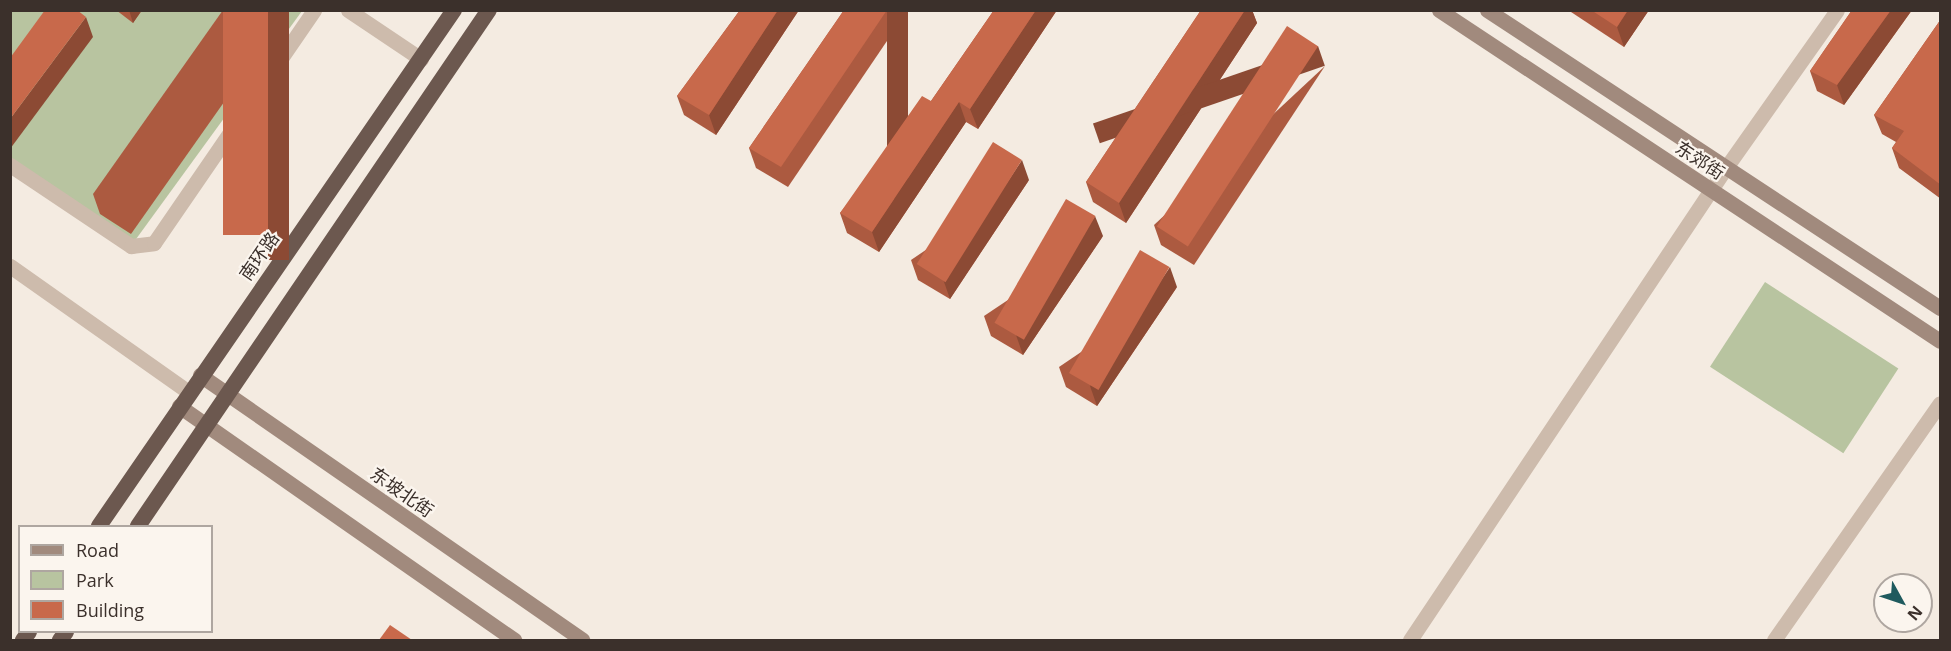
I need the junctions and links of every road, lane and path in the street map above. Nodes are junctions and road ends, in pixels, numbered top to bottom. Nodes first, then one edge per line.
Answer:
1 (314, 10) edge
2 (348, 10) edge
3 (454, 10) edge
4 (489, 10) edge
5 (1439, 10) edge
6 (1487, 10) edge
7 (1837, 10) edge
8 (421, 59) junction
9 (10, 165) edge
10 (1725, 169) junction
11 (1713, 191) junction
12 (10, 266) edge
13 (1941, 308) edge
14 (1941, 341) edge
15 (200, 375) junction
16 (226, 394) junction
17 (183, 399) junction
18 (1941, 403) edge
19 (206, 426) junction
20 (100, 525) edge
21 (139, 525) edge
22 (515, 640) edge
23 (582, 640) edge
24 (1410, 640) edge
25 (1774, 640) edge

1 - 9 street
2 - 8 street
3 - 8 highway, 南环路
4 - 16 highway
5 - 11 main road, 东郊街
6 - 10 main road, 东郊街
7 - 10 street
8 - 15 highway, 南环路
10 - 11 street
10 - 13 main road, 东郊街
11 - 14 main road, 东郊街
11 - 24 street
12 - 17 street
15 - 16 main road, 东坡北街
15 - 17 highway, 南环路
16 - 19 highway
16 - 23 main road, 东坡北街
17 - 19 main road
17 - 20 highway, 南环路
18 - 25 street
19 - 21 highway
19 - 22 main road

